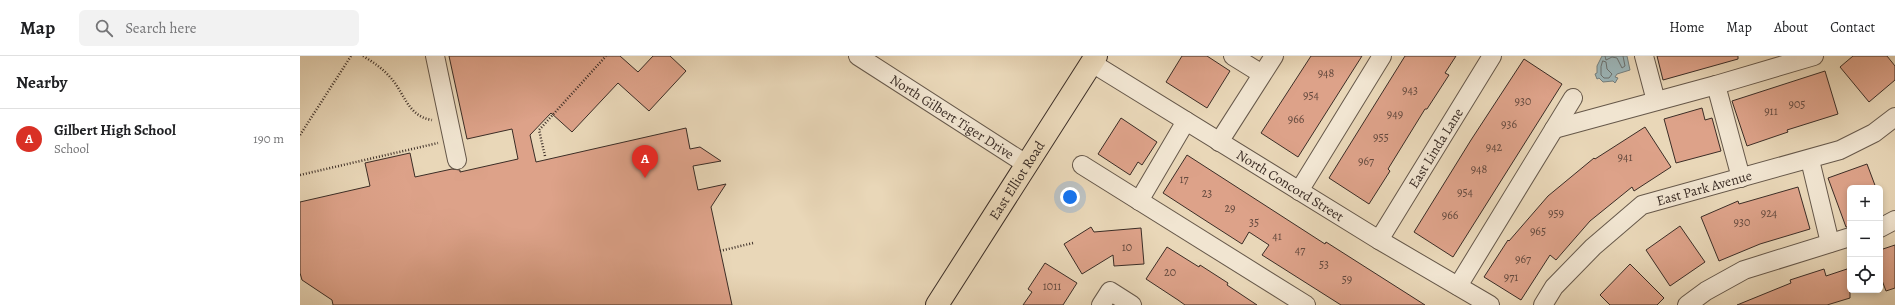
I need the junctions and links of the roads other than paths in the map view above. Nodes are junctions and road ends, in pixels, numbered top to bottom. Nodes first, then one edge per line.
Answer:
1 (435, 56) edge
2 (858, 56) edge
3 (1233, 56) edge
4 (1274, 56) edge
5 (1382, 56) edge
6 (1492, 56) edge
7 (1644, 56) edge
8 (1814, 56) edge
9 (1094, 59) edge
10 (1262, 74) junction
11 (1716, 85) junction
12 (1573, 98) dead end
13 (1656, 101) junction
14 (1895, 117) edge
15 (1186, 121) junction
16 (1554, 129) junction
17 (1219, 142) junction
18 (457, 160) dead end
19 (1810, 160) junction
20 (1026, 164) junction
21 (1082, 165) dead end
22 (1740, 178) junction
23 (1299, 191) junction
24 (1139, 201) junction
25 (1895, 220) edge
26 (1883, 226) edge
27 (1847, 238) edge
28 (1379, 240) junction
29 (1830, 243) junction
30 (1458, 286) junction
31 (1106, 298) edge
32 (937, 305) edge
33 (1132, 305) edge
34 (1306, 305) edge
35 (1490, 305) edge
36 (1543, 305) edge
37 (1687, 305) edge

1 - 18 street
2 - 20 street, North Gilbert Tiger Drive
3 - 10 street
4 - 10 street
5 - 23 street
6 - 28 street, East Linda Lane
7 - 13 street
8 - 11 street
9 - 15 street, North Concord Street
9 - 20 main road, East Elliot Road
10 - 17 street
11 - 13 street
11 - 22 street
12 - 16 street
13 - 16 street
14 - 19 street, East Park Avenue
15 - 17 street, North Concord Street
15 - 24 street
16 - 30 street
17 - 23 street, North Concord Street
19 - 22 street, East Park Avenue
19 - 29 street
20 - 32 main road, East Elliot Road
21 - 24 street
22 - 36 street, East Park Avenue
23 - 28 street, North Concord Street
24 - 34 street
25 - 26 street
27 - 29 street
28 - 30 street, North Concord Street
29 - 37 street
30 - 35 street, North Concord Street
31 - 33 street

